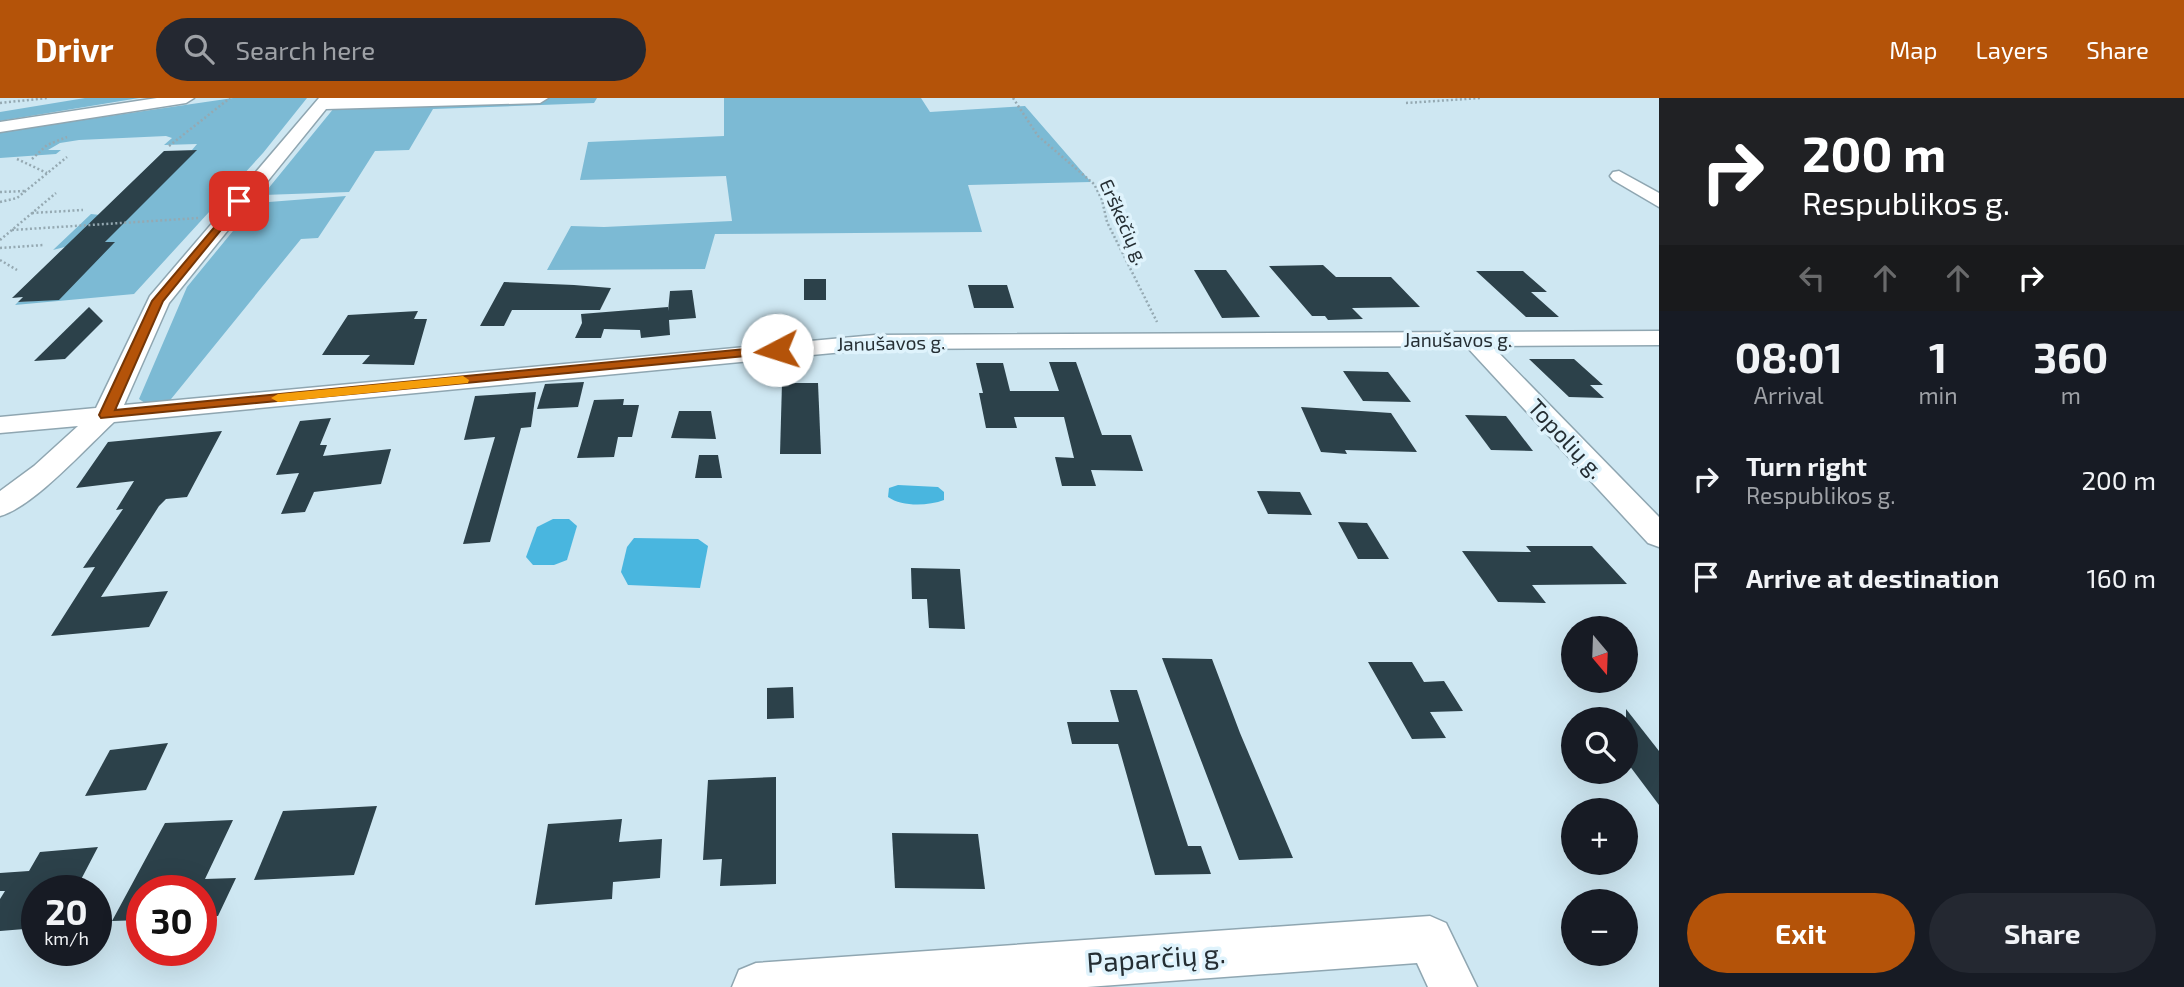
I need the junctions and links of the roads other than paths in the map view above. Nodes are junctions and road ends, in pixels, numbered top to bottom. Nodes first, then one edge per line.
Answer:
1 (187, 98) edge
2 (540, 98) edge
3 (324, 102) edge
4 (0, 127) edge
5 (1619, 176) dead end
6 (1659, 201) edge
7 (1659, 338) edge
8 (1474, 341) junction
9 (106, 415) junction
10 (0, 425) edge
11 (0, 506) edge
12 (1659, 536) edge
13 (756, 987) edge
14 (1453, 987) edge

1 - 4 street
2 - 3 street
3 - 9 street
5 - 6 street
7 - 8 street, Janušavos g.
8 - 9 street, Janušavos g.
8 - 12 street, Topolių g.
9 - 10 street, Janušavos g.
9 - 11 street
13 - 14 street, Paparčių g.

